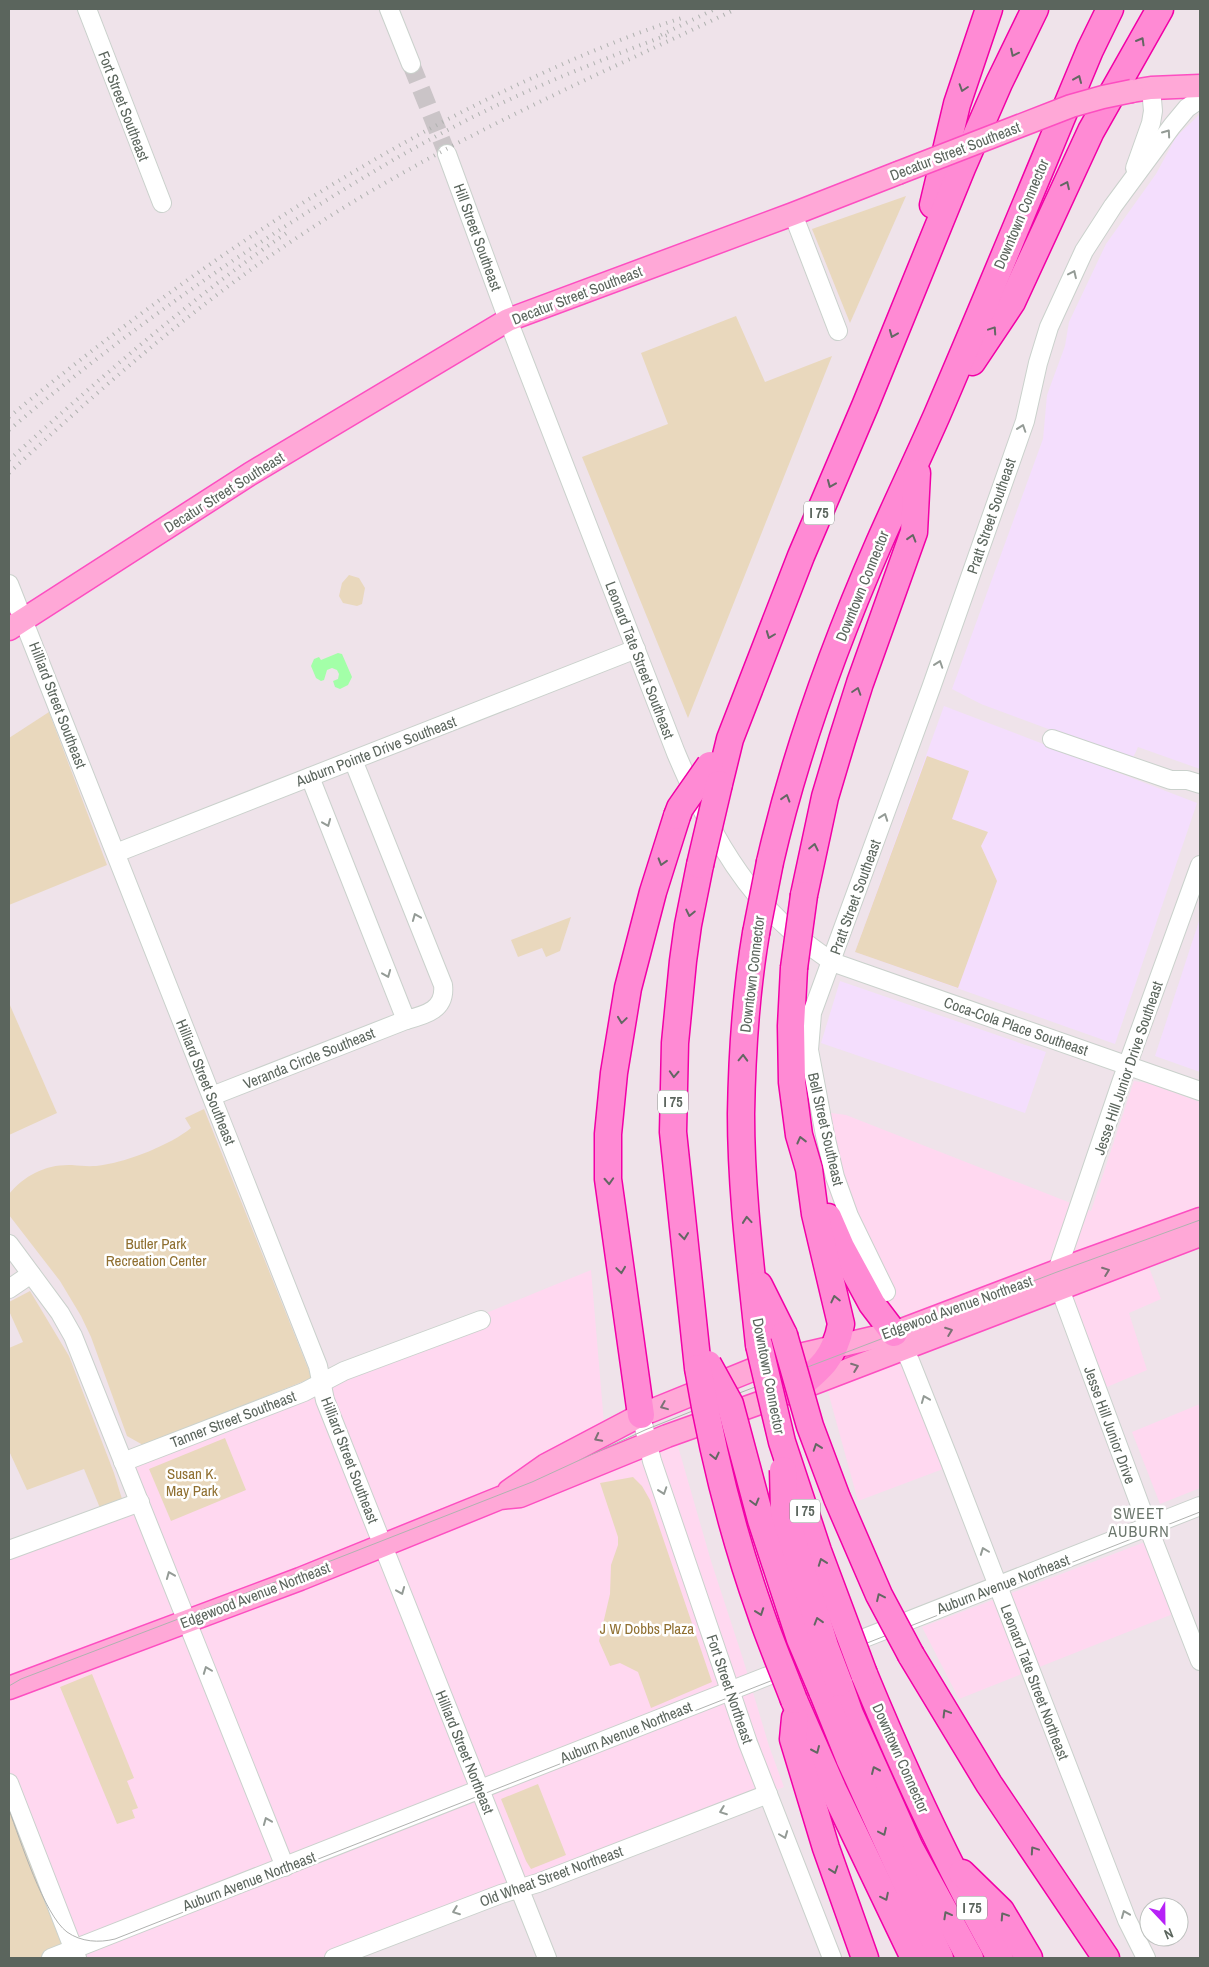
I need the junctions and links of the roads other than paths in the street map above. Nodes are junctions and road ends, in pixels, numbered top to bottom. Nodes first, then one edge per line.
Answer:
1 (86, 9) edge
2 (389, 9) edge
3 (989, 9) edge
4 (1035, 9) edge
5 (1110, 9) edge
6 (1160, 9) edge
7 (412, 64) tunnel mouth
8 (1200, 86) edge
9 (1142, 89) junction
10 (1200, 99) edge
11 (447, 154) tunnel mouth
12 (1128, 187) junction
13 (162, 203) dead end
14 (793, 214) junction
15 (911, 289) junction
16 (508, 320) junction
17 (838, 331) dead end
18 (937, 414) junction
19 (918, 458) junction
20 (9, 584) edge
21 (16, 624) edge
22 (636, 649) junction
23 (1052, 739) dead end
24 (353, 760) junction
25 (715, 775) junction
26 (310, 777) junction
27 (1200, 784) edge
28 (116, 853) junction
29 (1200, 865) edge
30 (832, 962) junction
31 (406, 1020) junction
32 (1128, 1066) junction
33 (1200, 1091) edge
34 (212, 1096) junction
35 (808, 1169) junction
36 (1200, 1219) edge
37 (1200, 1235) edge
38 (9, 1244) edge
39 (751, 1268) junction
40 (31, 1274) junction
41 (1059, 1280) junction
42 (9, 1289) edge
43 (886, 1292) dead end
44 (481, 1320) dead end
45 (899, 1341) junction
46 (835, 1346) junction
47 (703, 1366) junction
48 (322, 1383) junction
49 (793, 1391) junction
50 (641, 1415) junction
51 (782, 1442) junction
52 (649, 1444) junction
53 (123, 1462) junction
54 (500, 1498) junction
55 (140, 1502) junction
56 (1200, 1506) edge
57 (1148, 1526) junction
58 (383, 1545) junction
59 (9, 1550) edge
60 (998, 1586) junction
61 (188, 1620) junction
62 (1200, 1661) edge
63 (830, 1687) junction
64 (9, 1688) edge
65 (730, 1691) junction
66 (795, 1703) junction
67 (9, 1783) edge
68 (480, 1790) junction
69 (768, 1794) junction
70 (945, 1857) junction
71 (285, 1866) junction
72 (520, 1888) junction
73 (76, 1954) edge
74 (51, 1958) edge
75 (334, 1958) edge
76 (547, 1958) edge
77 (832, 1958) edge
78 (865, 1958) edge
79 (914, 1958) edge
80 (940, 1958) edge
81 (970, 1958) edge
82 (1000, 1958) edge
83 (1029, 1958) edge
84 (1106, 1958) edge
85 (1146, 1958) edge

1 - 13 street, Fort Street Southeast
2 - 7 street
3 -> 15 highway
4 -> 15 highway, I 75
18 -> 5 highway, Downtown Connector / I 75
18 -> 6 highway
8 - 9 main road, Decatur Street Southeast
9 - 12 street
9 - 14 main road, Decatur Street Southeast, bridge
12 -> 10 street, Pratt Street Southeast
11 - 16 street, Hill Street Southeast
30 -> 12 street, Pratt Street Southeast
14 - 16 main road, Decatur Street Southeast
14 - 17 street
15 -> 25 highway, I 75
16 - 21 main road, Decatur Street Southeast
16 - 22 street, Leonard Tate Street Southeast
18 - 19 highway, Downtown Connector / I 75
35 -> 19 highway, bridge
39 -> 19 highway, Downtown Connector / I 75, bridge
20 - 21 street, Hilliard Street Southeast
21 - 28 street, Hilliard Street Southeast
22 - 24 street, Auburn Pointe Drive Southeast
22 - 30 street, Leonard Tate Street Southeast
23 - 27 street
24 - 26 street, Auburn Pointe Drive Southeast
31 -> 24 street, Veranda Circle Southeast
25 -> 47 highway, I 75, bridge
25 -> 50 highway, bridge
26 - 28 street, Auburn Pointe Drive Southeast
26 -> 31 street
28 - 34 street, Hilliard Street Southeast
29 - 32 street, Jesse Hill Junior Drive Southeast
30 - 32 street, Coca-Cola Place Southeast
30 - 43 street, Bell Street Southeast
31 - 34 street, Veranda Circle Southeast
32 - 33 street, Coca-Cola Place Southeast
32 - 41 street, Jesse Hill Junior Drive Southeast
34 - 48 street, Hilliard Street Southeast
35 - 45 highway
46 -> 35 highway
36 - 41 main road, Edgewood Avenue Northeast
41 -> 37 main road, Edgewood Avenue Northeast
38 - 40 street
39 - 51 highway, Downtown Connector / I 75, bridge
84 -> 39 highway, bridge
40 - 42 street
40 - 53 street
41 - 45 main road, Edgewood Avenue Northeast
41 - 57 street, Jesse Hill Junior Drive
44 - 48 street, Tanner Street Southeast
45 - 46 main road, Edgewood Avenue Northeast
49 -> 45 main road, Edgewood Avenue Northeast
60 -> 45 street, Leonard Tate Street Northeast
46 - 49 highway
46 -> 50 main road, Edgewood Avenue Northeast
47 -> 63 highway, bridge
47 -> 66 highway, bridge
48 - 53 street, Tanner Street Southeast
48 - 58 street, Hilliard Street Southeast
49 - 52 main road, Edgewood Avenue Northeast
50 - 52 street, Fort Street Northeast
50 -> 54 main road, Edgewood Avenue Northeast
63 -> 51 highway, bridge
70 -> 51 highway, Downtown Connector / I 75, bridge
52 - 54 main road, Edgewood Avenue Northeast
52 -> 65 street, Fort Street Northeast
53 - 55 street
54 - 58 main road, Edgewood Avenue Northeast
55 - 59 street
61 -> 55 street
56 - 57 street, Auburn Avenue Northeast
57 - 60 street, Auburn Avenue Northeast
57 - 62 street, Jesse Hill Junior Drive
58 - 61 main road, Edgewood Avenue Northeast
58 -> 68 street, Hilliard Street Northeast
60 - 65 street, Auburn Avenue Northeast
85 -> 60 street, Leonard Tate Street Northeast
61 - 64 main road, Edgewood Avenue Northeast
71 -> 61 street
63 -> 80 highway
81 -> 63 highway
65 - 68 street, Auburn Avenue Northeast
65 - 69 street, Fort Street Northeast
66 -> 78 highway
66 -> 79 highway
67 - 73 street
68 - 71 street, Auburn Avenue Northeast
68 - 72 street, Hilliard Street Northeast
69 -> 72 street, Old Wheat Street Northeast
69 -> 77 street, Fort Street Northeast
70 - 82 highway, Downtown Connector / I 75
83 -> 70 highway
71 - 73 street, Auburn Avenue Northeast
72 -> 75 street, Old Wheat Street Northeast
72 - 76 street, Hilliard Street Northeast
73 - 74 street, Auburn Avenue Northeast

